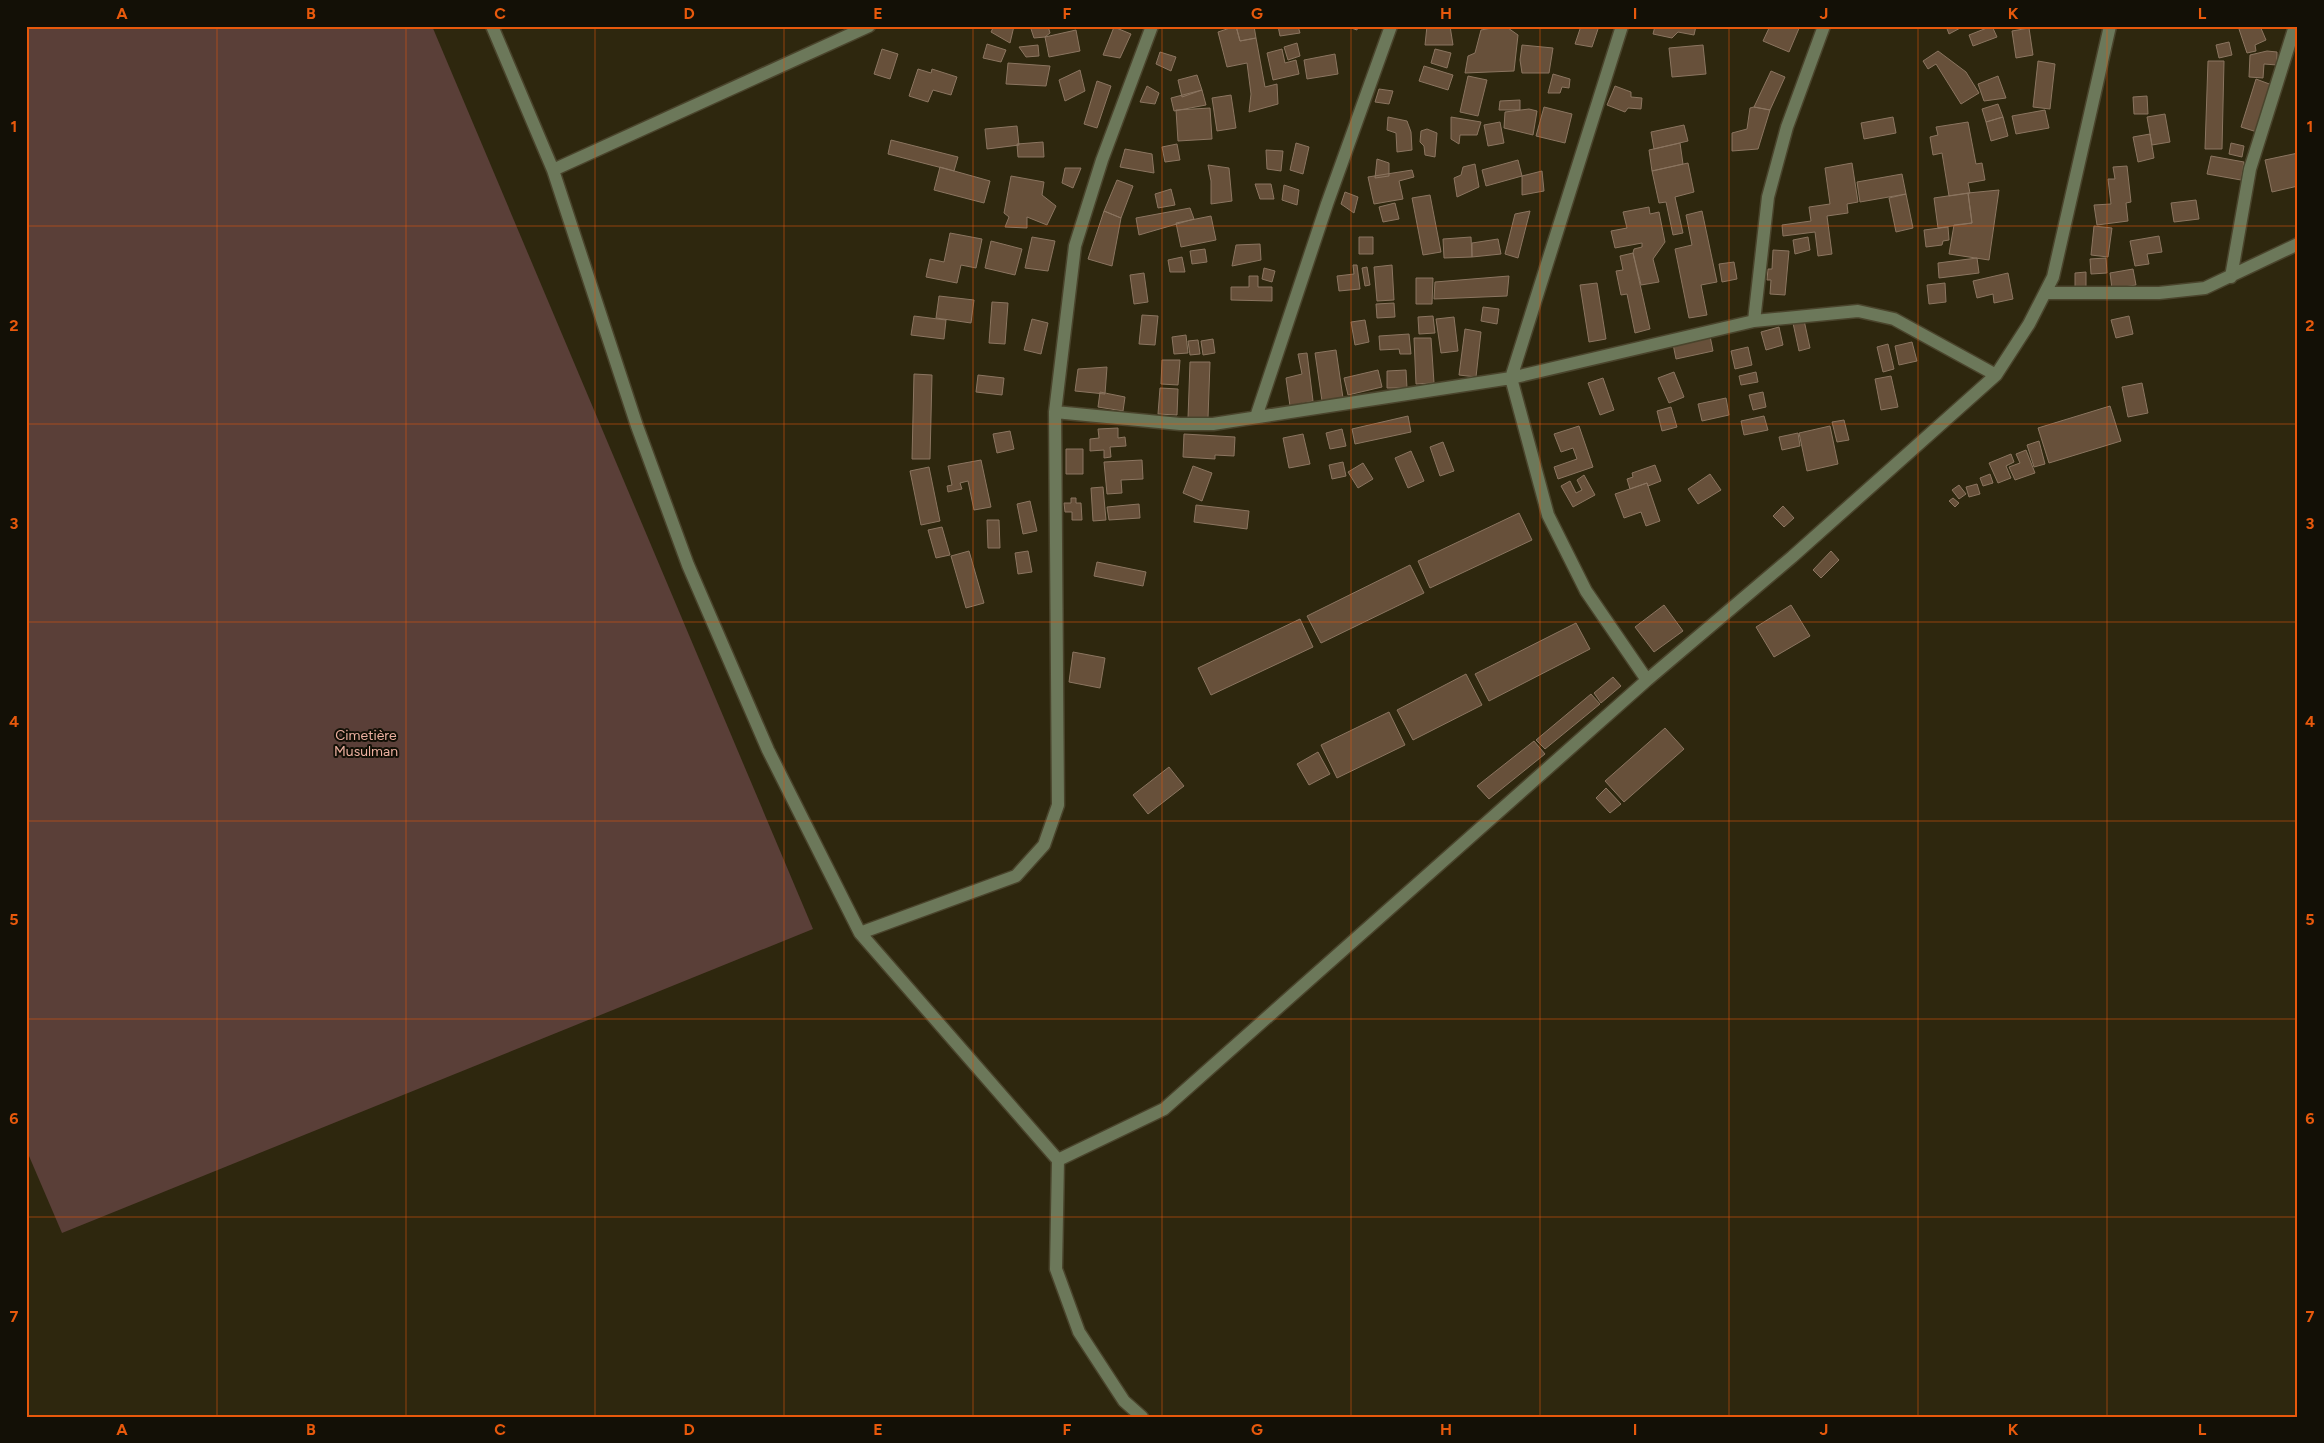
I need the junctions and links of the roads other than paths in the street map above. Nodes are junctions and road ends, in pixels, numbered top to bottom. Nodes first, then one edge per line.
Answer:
1 (492, 26) edge
2 (868, 26) edge
3 (1152, 26) edge
4 (1391, 26) edge
5 (1622, 26) edge
6 (1824, 26) edge
7 (2110, 26) edge
8 (2295, 26) edge
9 (553, 170) junction
10 (2298, 244) edge
11 (2231, 277) junction
12 (2046, 294) junction
13 (1754, 320) junction
14 (1996, 375) junction
15 (1511, 378) junction
16 (1055, 412) junction
17 (1256, 417) junction
18 (1647, 680) junction
19 (860, 933) junction
20 (1058, 1160) junction
21 (1142, 1417) edge

1 - 9 street
2 - 9 street
3 - 16 street
4 - 17 street
5 - 15 street
6 - 13 street
7 - 12 street
8 - 11 street
9 - 19 street
10 - 11 street
11 - 12 street
12 - 14 street
13 - 14 street
13 - 15 street
14 - 18 street
15 - 17 street
15 - 18 street
16 - 17 street
16 - 19 street
18 - 20 street
19 - 20 street
20 - 21 street

